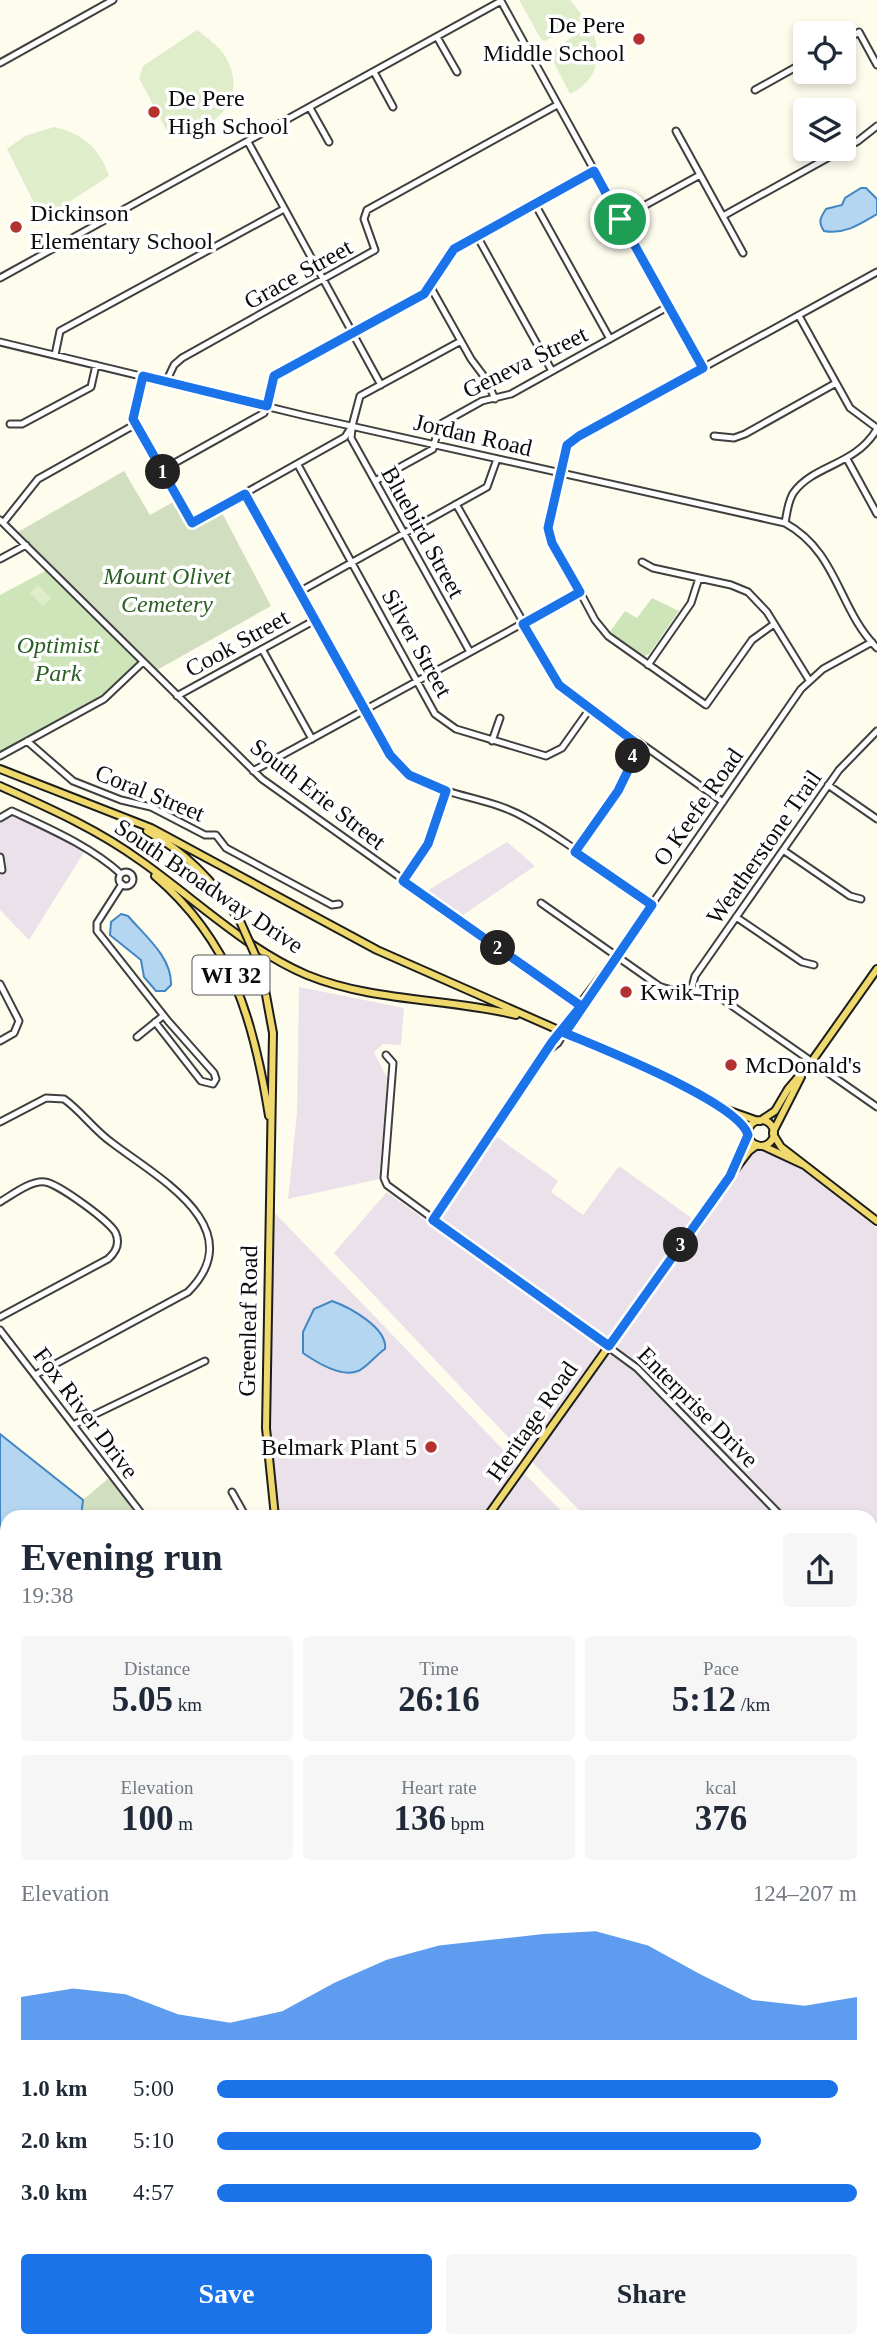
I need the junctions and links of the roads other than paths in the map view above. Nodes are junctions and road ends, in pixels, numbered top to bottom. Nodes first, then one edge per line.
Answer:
1 (113, 0) edge
2 (500, 1) edge
3 (856, 34) edge
4 (437, 37) junction
5 (0, 63) edge
6 (877, 65) edge
7 (793, 69) edge
8 (374, 72) junction
9 (457, 72) dead end
10 (755, 90) dead end
11 (557, 105) junction
12 (393, 107) dead end
13 (310, 108) junction
14 (877, 126) edge
15 (676, 131) dead end
16 (248, 142) junction
17 (329, 142) dead end
18 (594, 171) junction
19 (700, 175) junction
20 (535, 204) junction
21 (284, 209) junction
22 (723, 216) junction
23 (620, 219) junction
24 (477, 236) junction
25 (743, 253) dead end
26 (877, 272) edge
27 (0, 278) edge
28 (324, 280) junction
29 (430, 286) junction
30 (669, 306) junction
31 (799, 316) junction
32 (353, 333) junction
33 (610, 339) junction
34 (461, 341) junction
35 (0, 342) edge
36 (55, 355) junction
37 (96, 365) junction
38 (703, 368) junction
39 (552, 371) junction
40 (143, 376) junction
41 (166, 382) junction
42 (836, 383) junction
43 (381, 385) junction
44 (495, 399) junction
45 (267, 406) junction
46 (10, 424) dead end
47 (136, 424) junction
48 (352, 426) junction
49 (877, 429) edge
50 (714, 436) dead end
51 (435, 444) junction
52 (497, 459) junction
53 (847, 459) junction
54 (298, 465) junction
55 (162, 470) junction
56 (560, 473) junction
57 (375, 481) junction
58 (245, 494) junction
59 (456, 504) junction
60 (877, 514) edge
61 (1, 521) edge
62 (785, 523) junction
63 (404, 533) junction
64 (26, 545) junction
65 (0, 559) edge
66 (351, 562) junction
67 (642, 562) dead end
68 (699, 578) junction
69 (299, 592) junction
70 (580, 592) junction
71 (315, 620) junction
72 (523, 624) junction
73 (774, 624) junction
74 (872, 642) junction
75 (877, 648) edge
76 (262, 649) junction
77 (470, 652) junction
78 (143, 662) junction
79 (648, 665) junction
80 (809, 680) junction
81 (417, 681) junction
82 (177, 696) junction
83 (365, 710) junction
84 (589, 710) junction
85 (499, 718) dead end
86 (877, 731) edge
87 (312, 739) junction
88 (27, 741) junction
89 (492, 741) junction
90 (640, 746) junction
91 (0, 756) edge
92 (0, 769) edge
93 (253, 771) junction
94 (828, 785) junction
95 (0, 786) edge
96 (446, 791) junction
97 (723, 802) junction
98 (121, 817) junction
99 (0, 818) edge
100 (877, 819) edge
101 (783, 850) junction
102 (575, 852) junction
103 (133, 856) junction
104 (0, 857) edge
105 (2, 870) dead end
106 (121, 874) junction
107 (403, 881) junction
108 (122, 884) junction
109 (861, 899) dead end
110 (541, 903) dead end
111 (339, 904) dead end
112 (652, 905) junction
113 (736, 917) junction
114 (617, 956) junction
115 (814, 965) dead end
116 (877, 970) edge
117 (0, 984) edge
118 (691, 991) junction
119 (581, 1006) junction
120 (163, 1016) junction
121 (528, 1018) junction
122 (155, 1022) junction
123 (562, 1032) junction
124 (137, 1037) dead end
125 (0, 1041) edge
126 (386, 1055) dead end
127 (812, 1061) junction
128 (802, 1075) junction
129 (877, 1107) edge
130 (725, 1110) junction
131 (759, 1121) junction
132 (0, 1122) edge
133 (271, 1125) junction
134 (773, 1133) junction
135 (748, 1134) junction
136 (759, 1146) junction
137 (806, 1165) junction
138 (730, 1176) junction
139 (0, 1202) edge
140 (433, 1220) junction
141 (877, 1221) edge
142 (0, 1317) edge
143 (0, 1330) edge
144 (609, 1346) junction
145 (205, 1361) dead end
146 (35, 1375) junction
147 (74, 1425) junction
148 (232, 1492) dead end
149 (139, 1510) edge
150 (242, 1510) edge
151 (274, 1510) edge
152 (492, 1510) edge
153 (775, 1510) edge

1 - 5 street
2 - 4 street
2 - 11 street
3 - 6 street
4 - 8 street
4 - 9 street
7 - 10 street
8 - 12 street
8 - 13 street
11 - 18 street
11 - 28 street, Grace Street
13 - 16 street
13 - 17 street
14 - 22 street
15 - 19 street
16 - 21 street
16 - 27 street
18 - 20 street
18 - 23 street
19 - 22 street
19 - 23 street
20 - 24 street
20 - 33 street
21 - 28 street
21 - 36 street
22 - 25 street
23 - 30 street
24 - 29 street
24 - 39 street
26 - 31 street
28 - 32 street
28 - 41 street, Grace Street
29 - 32 street
29 - 34 street
30 - 33 street, Geneva Street
30 - 38 street
31 - 38 street
31 - 42 street
32 - 43 street
32 - 45 street
33 - 39 street, Geneva Street
34 - 43 street
34 - 44 street
35 - 36 street, Jordan Road
36 - 37 street, Jordan Road
37 - 40 street, Jordan Road
37 - 46 street
38 - 56 street
39 - 44 street, Geneva Street
40 - 41 street, Jordan Road
40 - 47 street
41 - 45 street, Jordan Road
42 - 49 street
42 - 50 street
43 - 48 street
44 - 51 street, Geneva Street
45 - 48 street, Jordan Road
45 - 55 street
47 - 55 street
47 - 61 street
48 - 51 street, Jordan Road
48 - 54 street
48 - 57 street, Bluebird Street
49 - 53 street
51 - 52 street, Jordan Road
51 - 57 street, Geneva Street
52 - 56 street, Jordan Road
52 - 59 street, Cook Street
53 - 60 street
53 - 62 street
54 - 58 street
54 - 66 street, Silver Street
55 - 58 street
56 - 62 street, Jordan Road
56 - 70 street
57 - 63 street, Bluebird Street
58 - 69 street
59 - 63 street, Cook Street
59 - 72 street
61 - 64 street, South Erie Street
62 - 74 street, Jordan Road
63 - 66 street, Cook Street
63 - 77 street, Bluebird Street
64 - 65 street
64 - 78 street, South Erie Street
66 - 69 street, Cook Street
66 - 81 street, Silver Street
67 - 68 street
68 - 73 street
68 - 79 street
69 - 71 street
70 - 72 street
70 - 79 street
71 - 76 street, Cook Street
71 - 83 street
72 - 77 street
72 - 84 street
73 - 79 street
73 - 80 street
74 - 75 street, Jordan Road
74 - 80 street, O Keefe Road
76 - 82 street, Cook Street
76 - 87 street
77 - 81 street
78 - 82 street, South Erie Street
78 - 88 street
80 - 97 street, O Keefe Road
81 - 83 street
81 - 89 street, Silver Street
82 - 93 street, South Erie Street
83 - 87 street
83 - 96 street
84 - 89 street, Silver Street
84 - 90 street
85 - 89 street
86 - 94 street, Weatherstone Trail
87 - 93 street
88 - 91 street
88 - 111 street, Coral Street
90 - 97 street
90 - 102 street
92 - 98 main road, WI 32
93 - 107 street, South Erie Street
94 - 100 street
94 - 101 street, Weatherstone Trail
95 - 103 main road, South Broadway Drive / WI 32
96 - 102 street
96 - 107 street
97 - 112 street, O Keefe Road
98 - 121 main road, South Broadway Drive
98 - 133 main road, WI 32, bridge
99 - 106 street
101 - 109 street
101 - 113 street, Weatherstone Trail
102 - 112 street
103 - 121 main road, South Broadway Drive
103 - 133 main road, WI 32
104 - 105 street
106 - 108 street
106 - 108 street
107 - 119 street, South Erie Street
108 - 120 street
110 - 114 street
112 - 114 street, O Keefe Road
113 - 115 street
113 - 118 street, Weatherstone Trail
114 - 118 street
114 - 119 street, O Keefe Road
116 - 127 main road
117 - 125 street
118 - 127 street
119 - 123 street, O Keefe Road
120 - 122 street
120 - 122 street
121 - 123 main road, South Broadway Drive
122 - 124 street
123 - 130 main road, South Broadway Drive
123 - 140 street, O Keefe Road
126 - 140 street, Enterprise Drive
127 - 128 main road
127 - 129 street
128 - 131 main road
128 - 134 main road
130 - 131 main road, South Broadway Drive
130 - 135 main road, South Broadway Drive
131 - 134 main road
131 - 135 main road
132 - 146 street
133 - 151 main road, Greenleaf Road / WI 32
134 - 136 main road
134 - 137 main road
135 - 136 main road
135 - 138 main road, Heritage Road
136 - 137 main road
136 - 138 main road, Heritage Road
137 - 141 main road
138 - 144 main road, Heritage Road
139 - 142 street
140 - 144 street, Enterprise Drive
143 - 146 street, Fox River Drive
144 - 152 main road, Heritage Road
144 - 153 street, Enterprise Drive
145 - 147 street
146 - 147 street, Fox River Drive
147 - 149 street, Fox River Drive
148 - 150 street

